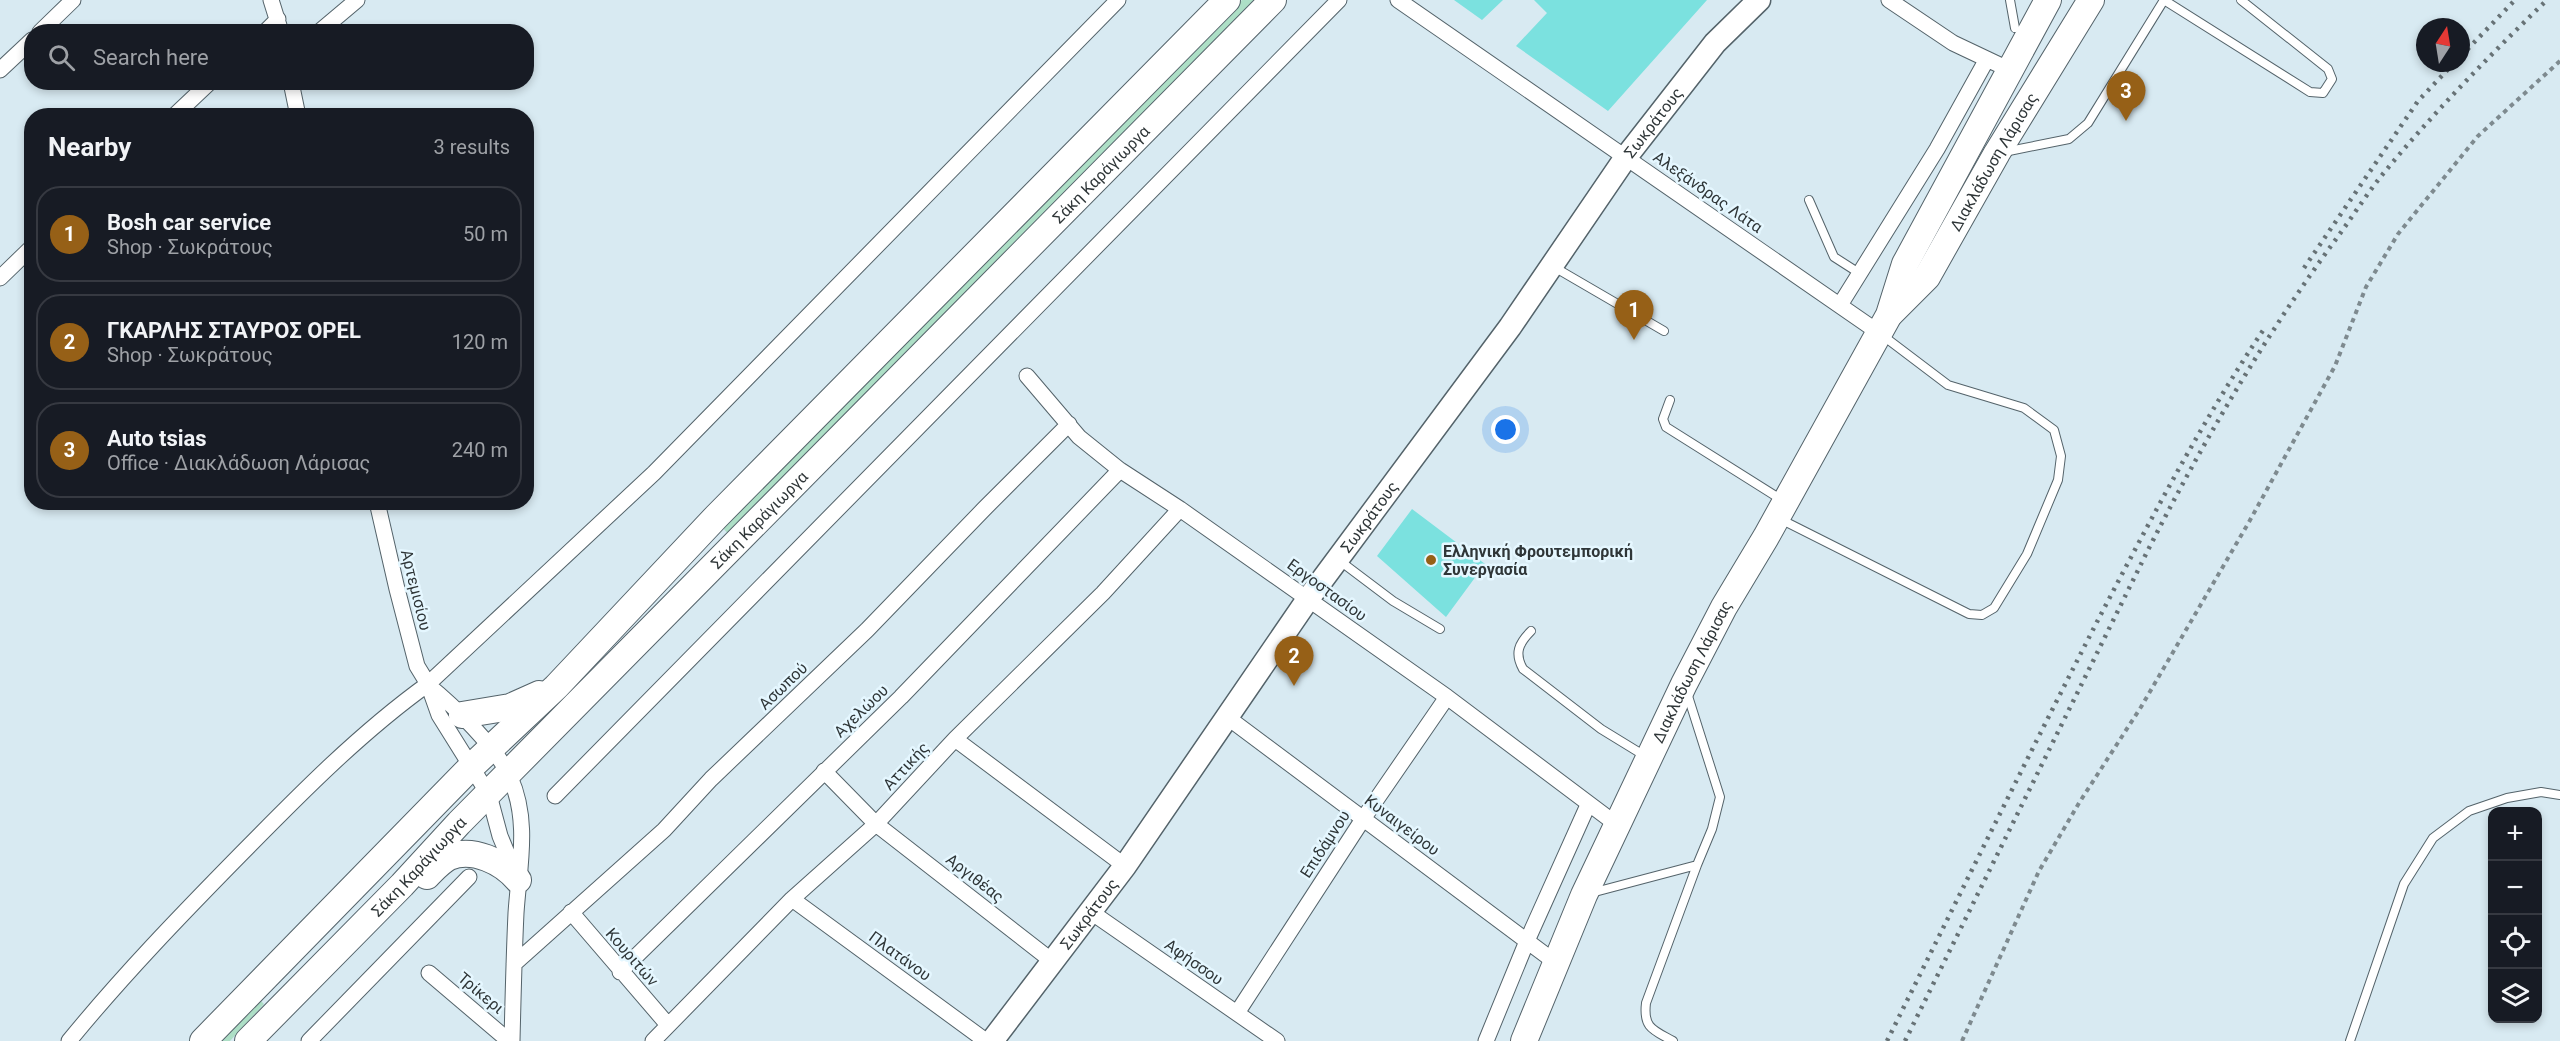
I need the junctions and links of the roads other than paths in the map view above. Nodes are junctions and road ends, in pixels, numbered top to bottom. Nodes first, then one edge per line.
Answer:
1 (73, 0) edge
2 (271, 0) edge
3 (357, 0) edge
4 (1118, 0) edge
5 (1227, 0) edge
6 (1273, 0) edge
7 (1339, 0) edge
8 (1398, 0) edge
9 (1759, 0) edge
10 (1889, 0) edge
11 (2010, 0) edge
12 (2048, 0) edge
13 (2091, 0) edge
14 (2164, 0) edge
15 (2241, 0) edge
16 (48, 24) edge
17 (279, 24) edge
18 (328, 24) edge
19 (2015, 28) dead end
20 (24, 48) edge
21 (1987, 59) junction
22 (0, 70) edge
23 (2010, 70) junction
24 (202, 90) edge
25 (293, 90) edge
26 (182, 108) edge
27 (296, 108) edge
28 (1997, 153) junction
29 (1626, 157) junction
30 (1809, 200) dead end
31 (24, 255) edge
32 (1553, 267) junction
33 (1859, 273) junction
34 (0, 278) edge
35 (1840, 305) junction
36 (1884, 323) junction
37 (1664, 331) dead end
38 (1027, 376) dead end
39 (1670, 400) dead end
40 (1069, 424) junction
41 (1120, 470) junction
42 (1180, 508) junction
43 (1781, 509) junction
44 (379, 510) edge
45 (1338, 558) junction
46 (1308, 599) junction
47 (1440, 629) dead end
48 (1531, 632) dead end
49 (428, 684) junction
50 (1684, 684) junction
51 (556, 687) junction
52 (1447, 697) junction
53 (462, 715) junction
54 (1227, 717) junction
55 (955, 740) junction
56 (490, 749) junction
57 (1648, 757) junction
58 (471, 767) junction
59 (824, 771) junction
60 (509, 776) junction
61 (489, 795) junction
62 (2560, 795) edge
63 (555, 796) dead end
64 (1588, 805) junction
65 (1363, 819) junction
66 (876, 824) junction
67 (1616, 824) junction
68 (1697, 865) junction
69 (1125, 866) junction
70 (469, 877) dead end
71 (519, 880) junction
72 (402, 885) junction
73 (1584, 895) junction
74 (792, 899) junction
75 (571, 912) junction
76 (1091, 912) junction
77 (1527, 941) junction
78 (1052, 961) junction
79 (1555, 962) junction
80 (514, 964) junction
81 (620, 972) junction
82 (429, 973) dead end
83 (1237, 1013) junction
84 (668, 1025) junction
85 (657, 1040) edge
86 (1275, 1040) edge
87 (69, 1041) edge
88 (203, 1041) edge
89 (248, 1041) edge
90 (309, 1041) edge
91 (510, 1041) edge
92 (986, 1041) edge
93 (992, 1041) edge
94 (1486, 1041) edge
95 (1524, 1041) edge
96 (1673, 1041) edge
97 (2350, 1041) edge

1 - 16 street
2 - 17 street
3 - 18 street
4 - 49 street
5 - 51 main road, Σάκη Καράγιωργα
6 - 60 main road, Σάκη Καράγιωργα
7 - 63 street
8 - 29 street, Αλεξάνδρας Λάτα
9 - 29 main road, Σωκράτους
10 - 21 street
11 - 19 lane
12 - 23 main road, Διακλάδωση Λάρισας
13 - 28 main road, Διακλάδωση Λάρισας
14 - 15 lane
14 - 28 lane
20 - 22 street
21 - 23 street
21 - 33 street
23 - 36 main road, Διακλάδωση Λάρισας
24 - 26 street
25 - 27 street
28 - 36 main road, Διακλάδωση Λάρισας
29 - 32 main road, Σωκράτους
29 - 35 street, Αλεξάνδρας Λάτα
30 - 33 lane
31 - 34 street
32 - 37 lane
32 - 45 main road, Σωκράτους
33 - 35 street
35 - 36 street, Αλεξάνδρας Λάτα
36 - 43 main road, Διακλάδωση Λάρισας
36 - 43 lane
38 - 40 street, Εργοστασίου
39 - 43 lane
40 - 41 street, Εργοστασίου
40 - 75 street, Ασωπού
41 - 42 street, Εργοστασίου
41 - 59 street, Αχελώου
42 - 46 street, Εργοστασίου
42 - 55 street, Αττικής
43 - 50 main road, Διακλάδωση Λάρισας
44 - 49 street, Αρτεμισίου
45 - 46 main road, Σωκράτους
45 - 47 lane
46 - 52 street, Εργοστασίου
46 - 54 main road, Σωκράτους
48 - 57 lane
49 - 53 street
49 - 58 street
49 - 87 street
50 - 57 main road, Διακλάδωση Λάρισας
50 - 68 lane
51 - 53 main road
51 - 56 main road, Σάκη Καράγιωργα
52 - 64 street, Εργοστασίου
52 - 65 street, Επιδάμνου
53 - 56 street
54 - 65 street, Κυναιγείρου
54 - 69 main road, Σωκράτους
55 - 66 street, Αττικής
55 - 69 street
56 - 58 main road, Σάκη Καράγιωργα
56 - 60 street
57 - 67 main road, Διακλάδωση Λάρισας
58 - 61 street
58 - 88 main road, Σάκη Καράγιωργα
59 - 66 street, Αργιθέας
59 - 81 street, Αχελώου
60 - 61 main road, Σάκη Καράγιωργα
60 - 71 street
61 - 71 street
61 - 72 main road, Σάκη Καράγιωργα
62 - 97 lane
64 - 67 street, Εργοστασίου
64 - 77 street
65 - 77 street, Κυναιγείρου
65 - 83 street, Επιδάμνου
66 - 74 street, Αττικής
66 - 78 street, Αργιθέας
67 - 73 main road, Διακλάδωση Λάρισας
68 - 73 lane
68 - 96 lane
69 - 76 main road, Σωκράτους
70 - 90 street
71 - 72 main road
71 - 80 street
72 - 89 main road, Σάκη Καράγιωργα
73 - 79 main road, Διακλάδωση Λάρισας
74 - 84 street, Αττικής
74 - 92 street, Πλατάνου
75 - 80 street, Ασωπού
75 - 81 street, Κουριτών
76 - 78 main road, Σωκράτους
76 - 83 street, Αφήσσου
77 - 79 street, Κυναιγείρου
77 - 94 street
78 - 93 main road, Σωκράτους
79 - 95 main road, Διακλάδωση Λάρισας
80 - 91 street
81 - 84 street, Κουριτών
82 - 91 street, Τρίκερι
83 - 86 street, Αφήσσου
84 - 85 street, Αττικής

